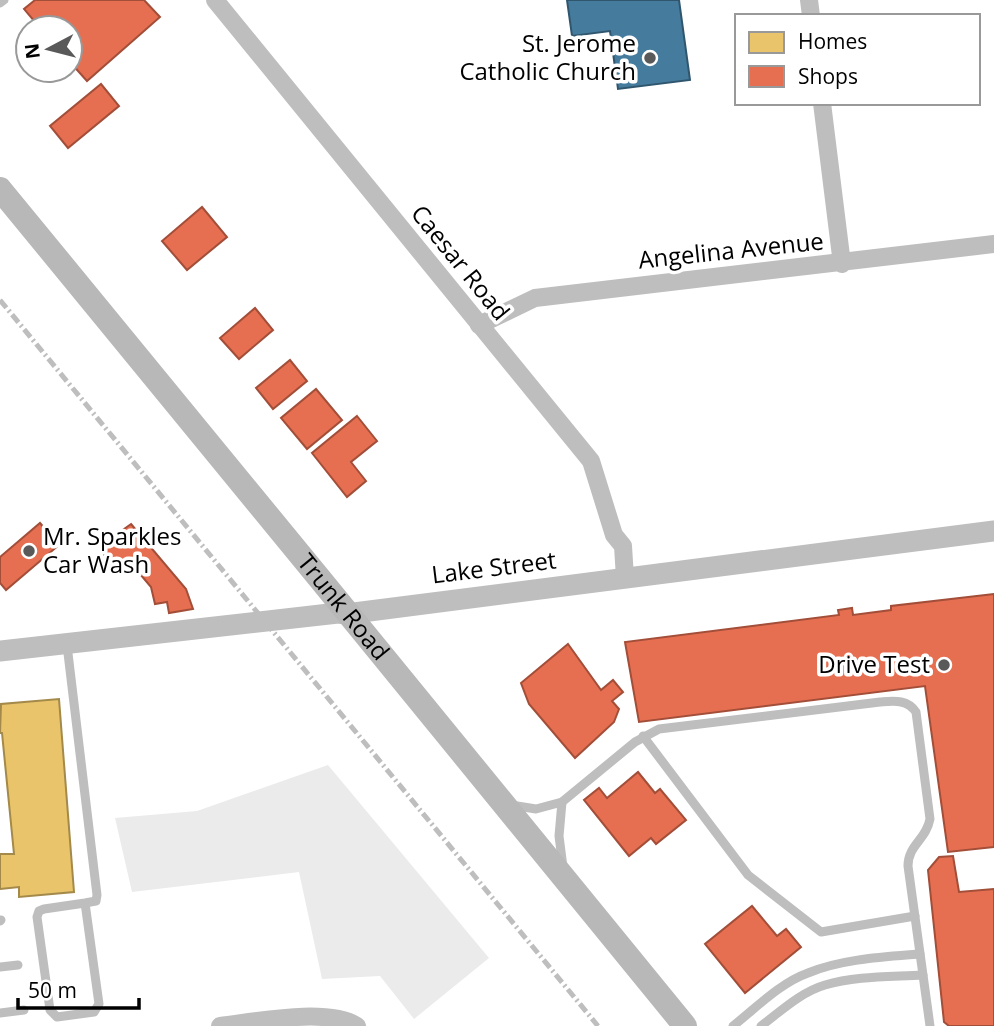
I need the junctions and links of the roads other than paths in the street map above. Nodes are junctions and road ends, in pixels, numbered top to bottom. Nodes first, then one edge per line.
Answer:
1 (215, 0) edge
2 (822, 105) edge
3 (0, 189) edge
4 (994, 244) edge
5 (842, 264) junction
6 (479, 325) junction
7 (994, 531) edge
8 (625, 578) junction
9 (346, 614) junction
10 (67, 643) junction
11 (0, 651) edge
12 (643, 736) junction
13 (562, 802) junction
14 (502, 803) junction
15 (564, 879) junction
16 (85, 903) junction
17 (915, 916) junction
18 (920, 954) junction
19 (18, 965) dead end
20 (0, 967) edge
21 (923, 975) junction
22 (24, 1010) dead end
23 (0, 1013) edge
24 (220, 1026) edge
25 (358, 1026) edge
26 (685, 1026) edge
27 (733, 1026) edge
28 (761, 1026) edge
29 (930, 1026) edge

1 - 6 street, Caesar Road
2 - 5 street
3 - 9 main road, Trunk Road
4 - 5 street, Angelina Avenue
5 - 6 street, Angelina Avenue
6 - 8 street, Caesar Road
7 - 8 street, Lake Street
8 - 9 street, Lake Street
9 - 10 street, Lake Street
9 - 14 main road, Trunk Road
10 - 11 street, Lake Street
10 - 16 lane
12 - 13 lane
12 - 17 lane
12 - 17 lane
13 - 14 lane
13 - 15 lane
14 - 15 main road, Trunk Road
15 - 26 main road, Trunk Road
16 - 16 lane
17 - 18 lane
18 - 21 lane
18 - 27 lane
19 - 20 lane
21 - 28 lane
21 - 29 lane
22 - 23 lane
24 - 25 street

